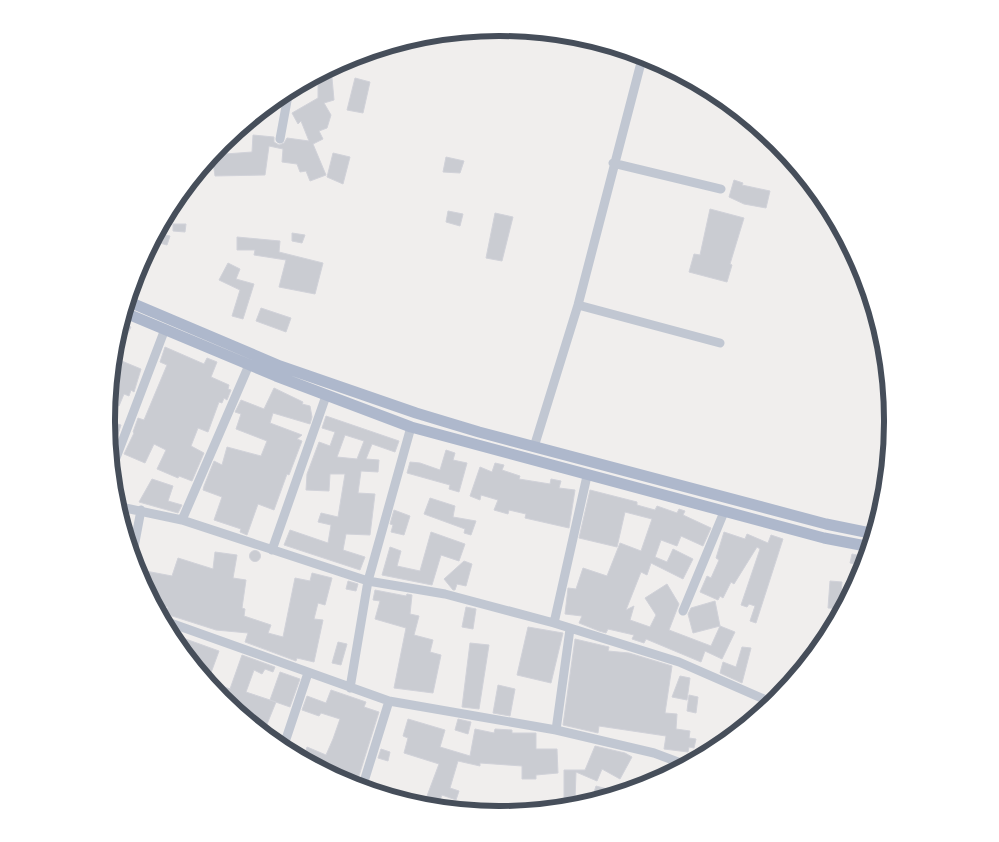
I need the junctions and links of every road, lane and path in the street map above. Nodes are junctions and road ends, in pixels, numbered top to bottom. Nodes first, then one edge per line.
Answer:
1 (641, 64) edge
2 (287, 100) edge
3 (280, 139) dead end
4 (613, 163) junction
5 (721, 189) dead end
6 (133, 304) edge
7 (578, 304) junction
8 (130, 315) edge
9 (166, 330) junction
10 (720, 343) dead end
11 (249, 365) junction
12 (326, 396) junction
13 (411, 427) junction
14 (534, 447) junction
15 (117, 456) edge
16 (587, 476) junction
17 (125, 507) edge
18 (141, 510) junction
19 (724, 512) junction
20 (182, 520) junction
21 (868, 533) edge
22 (135, 544) edge
23 (864, 546) edge
24 (272, 550) junction
25 (368, 581) junction
26 (682, 611) dead end
27 (554, 623) junction
28 (173, 624) edge
29 (570, 629) junction
30 (308, 673) junction
31 (350, 688) junction
32 (764, 700) edge
33 (389, 701) junction
34 (556, 730) junction
35 (285, 741) edge
36 (678, 762) edge
37 (364, 781) edge

1 - 4 street
2 - 3 street
4 - 5 street
4 - 7 street
6 - 14 main road
7 - 10 street
7 - 14 street
8 - 9 main road
9 - 11 main road
9 - 15 street
11 - 12 main road
11 - 20 street
12 - 13 main road
12 - 24 street
13 - 16 main road
13 - 25 street
14 - 21 main road
16 - 19 main road
16 - 27 street
17 - 18 street
18 - 20 street
18 - 22 street
19 - 23 main road
19 - 26 street
20 - 24 street
24 - 25 street
25 - 27 street
25 - 31 street
27 - 29 street
28 - 30 street
29 - 32 street
29 - 34 street
30 - 31 street
30 - 35 street
31 - 33 street
33 - 34 street
33 - 37 street
34 - 36 street

